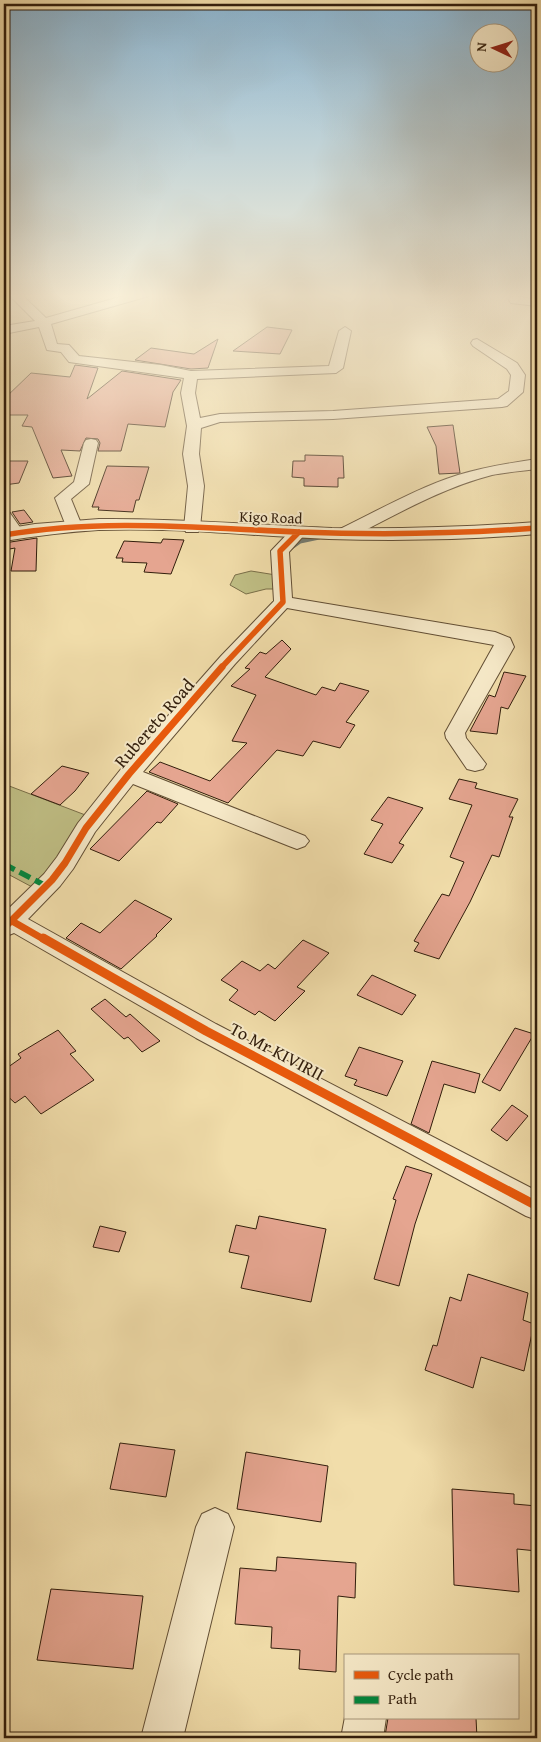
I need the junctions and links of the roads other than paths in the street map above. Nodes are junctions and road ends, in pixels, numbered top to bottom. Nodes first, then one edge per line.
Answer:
1 (187, 375) edge
2 (207, 375) edge
3 (518, 375) edge
4 (191, 376) junction
5 (194, 426) junction
6 (91, 444) dead end
7 (537, 464) edge
8 (4, 516) edge
9 (74, 526) junction
10 (192, 528) junction
11 (537, 528) edge
12 (254, 530) junction
13 (299, 532) junction
14 (346, 533) junction
15 (10, 534) edge
16 (280, 551) junction
17 (283, 602) junction
18 (475, 764) dead end
19 (129, 774) junction
20 (297, 841) dead end
21 (8, 925) edge
22 (534, 1204) edge
23 (216, 1527) dead end
24 (364, 1720) edge
25 (162, 1738) edge
26 (362, 1738) edge

1 - 4 street
2 - 4 street
3 - 5 street
4 - 5 street
5 - 10 street
6 - 9 street
7 - 14 street
8 - 15 street
9 - 10 street, Kigo Road
9 - 15 street, Kigo Road
10 - 12 street, Kigo Road
11 - 14 street, Kigo Road
12 - 13 street, Kigo Road
12 - 16 street
13 - 14 street, Kigo Road
13 - 16 street
16 - 17 street
17 - 18 street
17 - 19 street, Rubereto Road
19 - 20 street
19 - 21 street, Rubereto Road
21 - 22 street, To Mr KIVIRII
23 - 25 street
24 - 26 street

